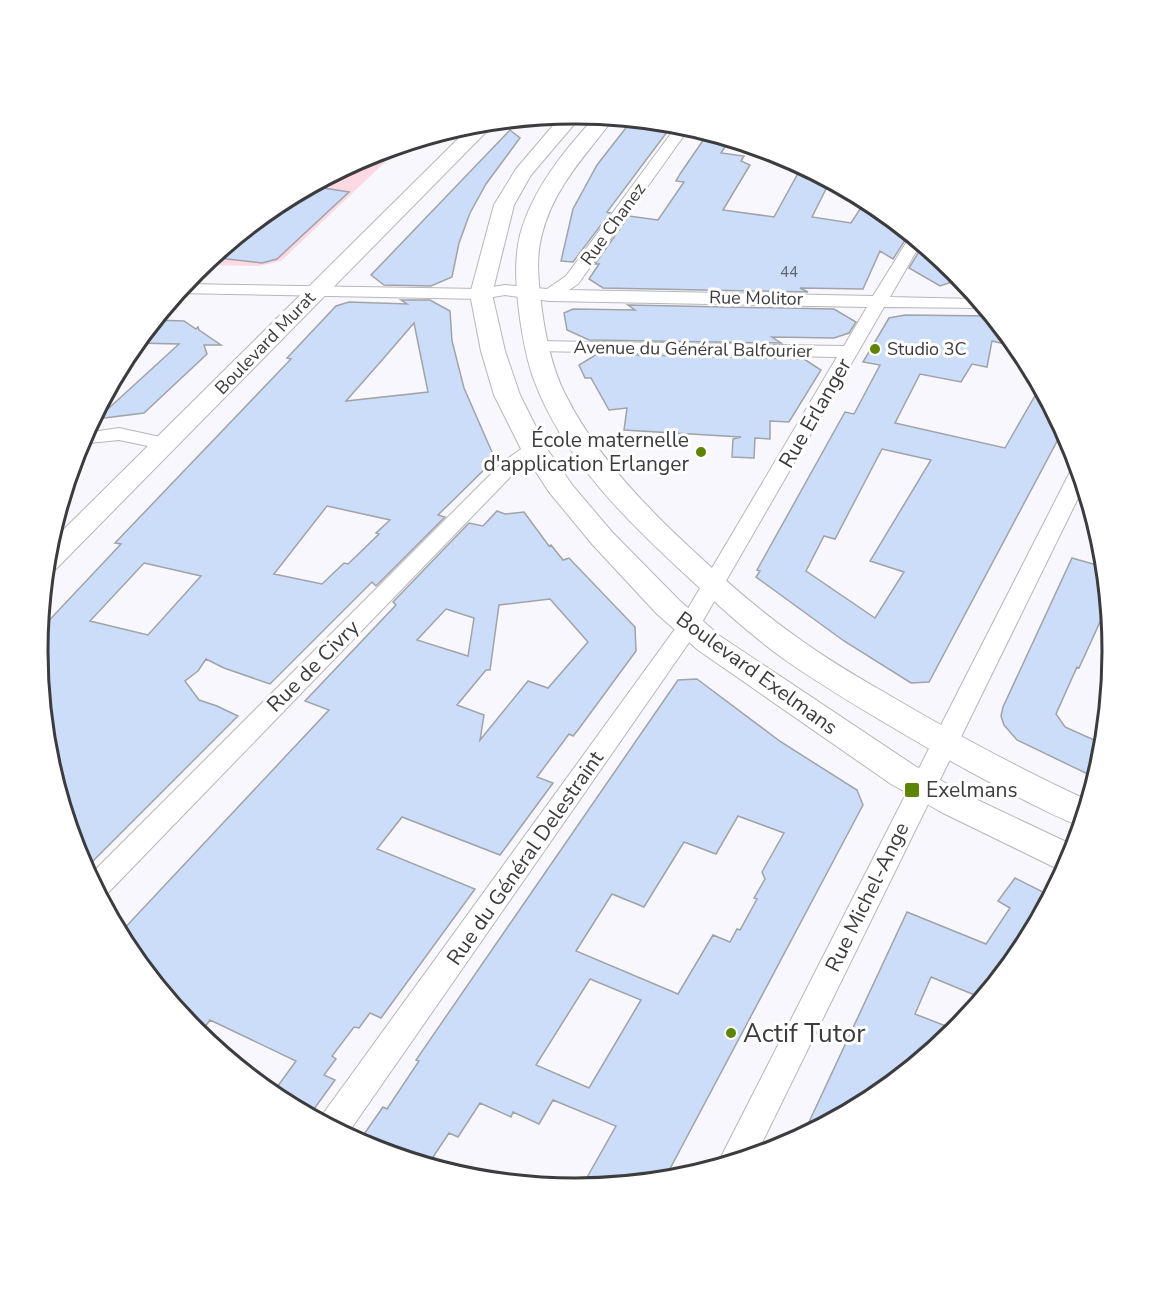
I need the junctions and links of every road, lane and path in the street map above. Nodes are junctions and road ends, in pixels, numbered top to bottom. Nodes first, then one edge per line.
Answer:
1 (564, 125) edge
2 (599, 125) edge
3 (472, 135) edge
4 (677, 135) edge
5 (911, 246) edge
6 (193, 289) edge
7 (316, 291) junction
8 (481, 294) junction
9 (537, 299) junction
10 (877, 302) junction
11 (971, 304) edge
12 (537, 346) junction
13 (850, 352) junction
14 (93, 438) edge
15 (167, 444) junction
16 (534, 449) junction
17 (1074, 483) edge
18 (58, 552) edge
19 (714, 586) junction
20 (689, 626) junction
21 (946, 743) junction
22 (923, 787) junction
23 (1077, 810) edge
24 (1061, 855) edge
25 (101, 882) edge
26 (337, 1121) edge
27 (741, 1152) edge

1 - 8 main road, Boulevard Exelmans
2 - 9 main road, Boulevard Exelmans
3 - 7 main road, Boulevard Murat
4 - 9 street, Rue Chanez
5 - 10 street, Rue Erlanger
6 - 7 street, Rue Molitor
7 - 8 street, Rue Molitor
7 - 15 main road, Boulevard Murat
8 - 9 street, Rue Molitor
8 - 16 main road, Boulevard Exelmans
9 - 10 street, Rue Molitor
9 - 12 main road, Boulevard Exelmans
10 - 11 street, Rue Molitor
10 - 13 street, Rue Erlanger
12 - 13 street, Avenue du Général Balfourier
12 - 19 main road, Boulevard Exelmans
13 - 19 street, Rue Erlanger
14 - 15 street
15 - 18 main road, Boulevard Murat
16 - 20 main road, Boulevard Exelmans
16 - 25 street, Rue de Civry
17 - 21 street, Rue Michel-Ange
19 - 20 street, Rue du Général Delestraint
19 - 21 main road, Boulevard Exelmans
20 - 22 main road, Boulevard Exelmans
20 - 26 street, Rue du Général Delestraint
21 - 22 street, Rue Michel-Ange
21 - 23 main road, Boulevard Exelmans
22 - 24 main road, Boulevard Exelmans
22 - 27 street, Rue Michel-Ange

